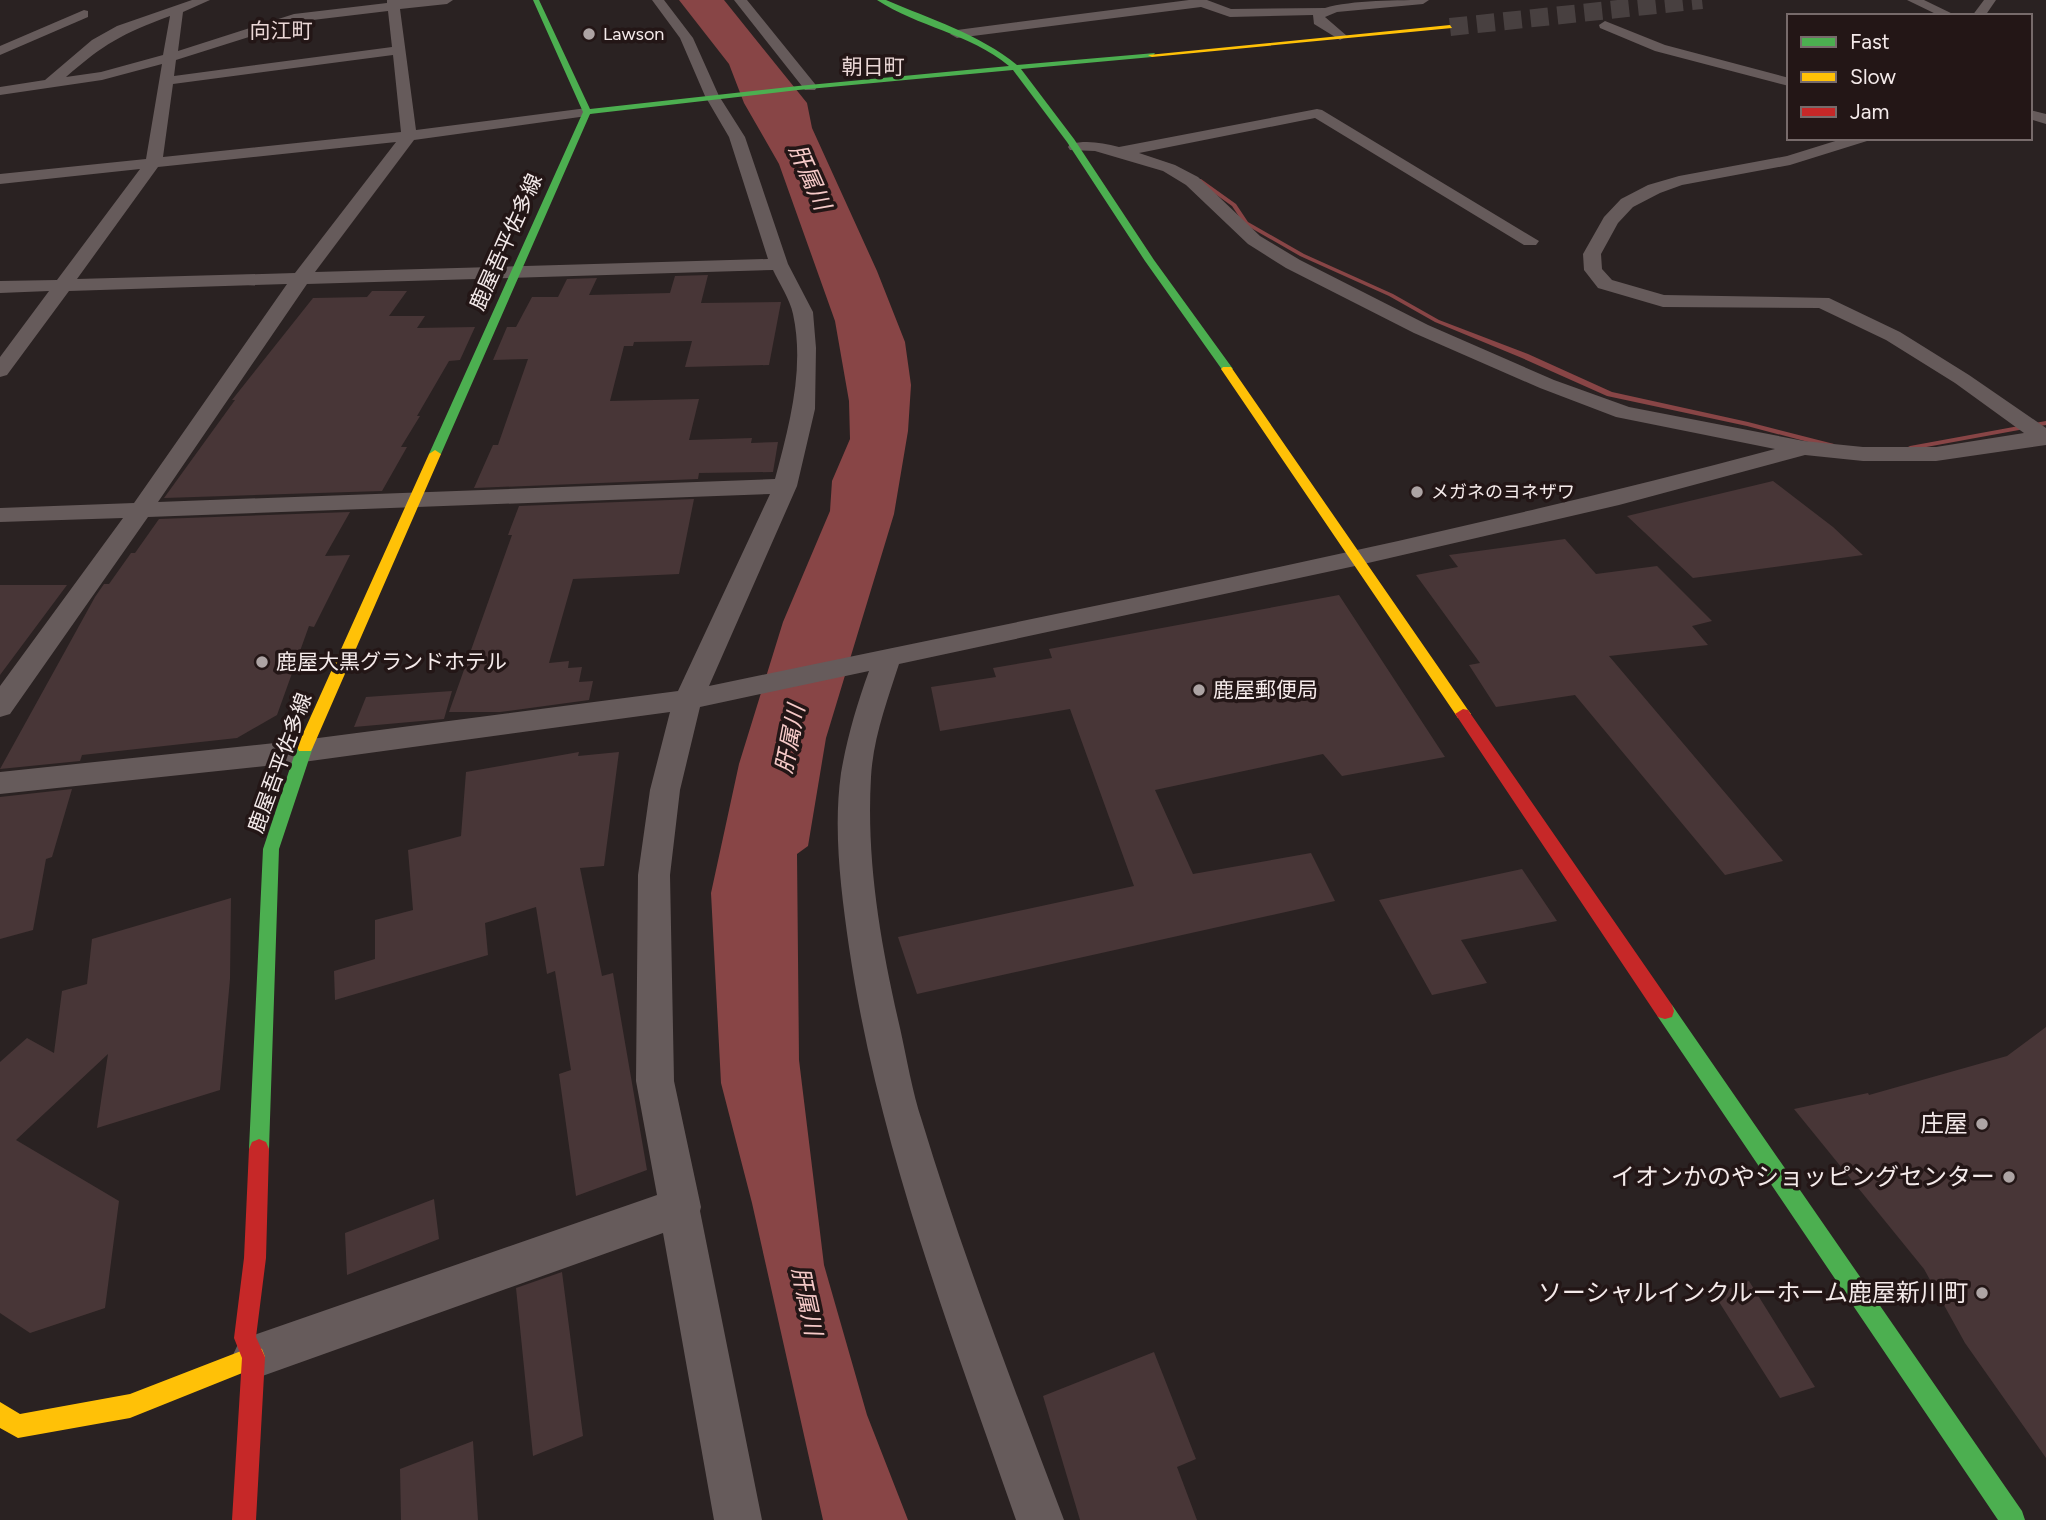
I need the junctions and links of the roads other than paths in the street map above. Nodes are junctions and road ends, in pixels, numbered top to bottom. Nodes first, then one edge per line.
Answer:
1 (204, 0) edge
2 (447, 0) edge
3 (536, 0) edge
4 (658, 0) edge
5 (740, 0) edge
6 (880, 0) edge
7 (1423, 0) edge
8 (1913, 0) edge
9 (1197, 2) edge
10 (1378, 2) edge
11 (394, 3) edge
12 (177, 11) junction
13 (1323, 11) junction
14 (85, 14) dead end
15 (1946, 14) edge
16 (1605, 25) dead end
17 (1450, 27) tunnel mouth
18 (957, 34) junction
19 (1340, 36) junction
20 (400, 50) junction
21 (0, 51) edge
22 (170, 58) junction
23 (1015, 67) junction
24 (166, 81) junction
25 (1787, 81) edge
26 (49, 84) junction
27 (804, 87) junction
28 (0, 91) edge
29 (717, 96) junction
30 (587, 112) junction
31 (410, 136) junction
32 (1855, 140) edge
33 (1076, 147) junction
34 (1120, 152) junction
35 (154, 161) junction
36 (0, 179) edge
37 (1530, 241) dead end
38 (779, 264) junction
39 (515, 274) junction
40 (301, 278) junction
41 (62, 285) junction
42 (0, 287) edge
43 (0, 371) edge
44 (2045, 437) edge
45 (1804, 448) junction
46 (785, 486) junction
47 (415, 500) junction
48 (140, 511) junction
49 (0, 515) edge
50 (1355, 558) junction
51 (876, 660) junction
52 (697, 698) junction
53 (0, 707) edge
54 (303, 751) junction
55 (0, 783) edge
56 (681, 1207) junction
57 (254, 1357) junction
58 (0, 1414) edge
59 (244, 1520) edge
60 (738, 1520) edge
61 (1040, 1520) edge
62 (2013, 1520) edge

1 - 12 street
2 - 11 street
3 - 30 street
4 - 29 street
5 - 27 street
6 - 18 street
7 - 10 street
8 - 15 street
9 - 13 street
9 - 18 street
10 - 13 street
11 - 20 street
11 - 22 street
12 - 22 street
12 - 26 street
13 - 19 street
14 - 21 street
16 - 25 street
17 - 19 street
18 - 23 street
19 - 23 street
20 - 24 street
20 - 31 street
22 - 24 street
22 - 26 street
23 - 27 street
23 - 33 street
24 - 35 street
26 - 28 street
27 - 29 street
29 - 30 street
29 - 38 street
30 - 31 street
30 - 39 street, 鹿屋吾平佐多線
31 - 35 street
31 - 40 street
32 - 44 street
33 - 34 street
33 - 50 street
34 - 37 street
34 - 45 street
35 - 36 street
35 - 41 street
38 - 39 street
38 - 46 street
39 - 40 street
39 - 47 street, 鹿屋吾平佐多線
40 - 41 street
40 - 48 street
41 - 42 street
41 - 43 street
44 - 45 street
45 - 50 street
46 - 47 street
46 - 52 street
47 - 48 street
47 - 54 street, 鹿屋吾平佐多線
48 - 49 street
48 - 53 street
50 - 51 street
50 - 62 street
51 - 52 street
51 - 61 street
52 - 54 street
52 - 56 street
54 - 55 street
54 - 57 street, 鹿屋吾平佐多線
56 - 57 street
56 - 60 street
57 - 58 street
57 - 59 street, 鹿屋吾平佐多線

